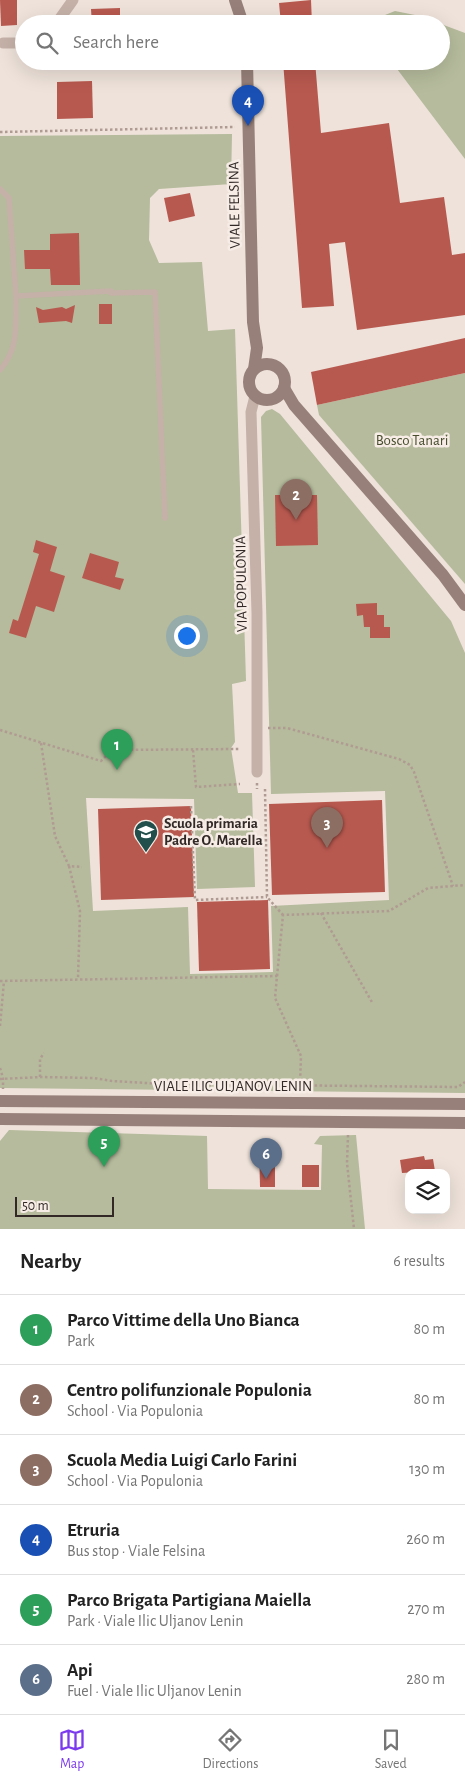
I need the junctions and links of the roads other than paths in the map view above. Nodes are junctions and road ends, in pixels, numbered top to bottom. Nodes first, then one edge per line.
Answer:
1 (73, 0) edge
2 (236, 0) edge
3 (62, 15) edge
4 (240, 15) edge
5 (3, 43) dead end
6 (15, 43) edge
7 (247, 70) edge
8 (0, 189) edge
9 (16, 296) junction
10 (257, 348) junction
11 (266, 364) junction
12 (254, 369) junction
13 (0, 370) edge
14 (281, 393) junction
15 (255, 396) junction
16 (165, 518) dead end
17 (465, 605) edge
18 (256, 772) dead end
19 (0, 1101) edge
20 (465, 1104) edge
21 (0, 1119) edge
22 (465, 1123) edge

1 - 3 street
2 - 4 main road
5 - 6 street
7 - 10 main road, VIALE FELSINA
8 - 9 lane
9 - 13 lane
9 - 16 lane
10 - 11 main road, VIALE FELSINA
10 - 12 main road, VIALE FELSINA
11 - 12 main road
11 - 14 main road, VIALE FELSINA
12 - 15 main road, VIALE FELSINA
14 - 15 main road
14 - 17 main road, VIALE FELSINA
15 - 18 street, VIA POPULONIA
19 - 20 main road, VIALE ILIC ULJANOV LENIN
21 - 22 main road

